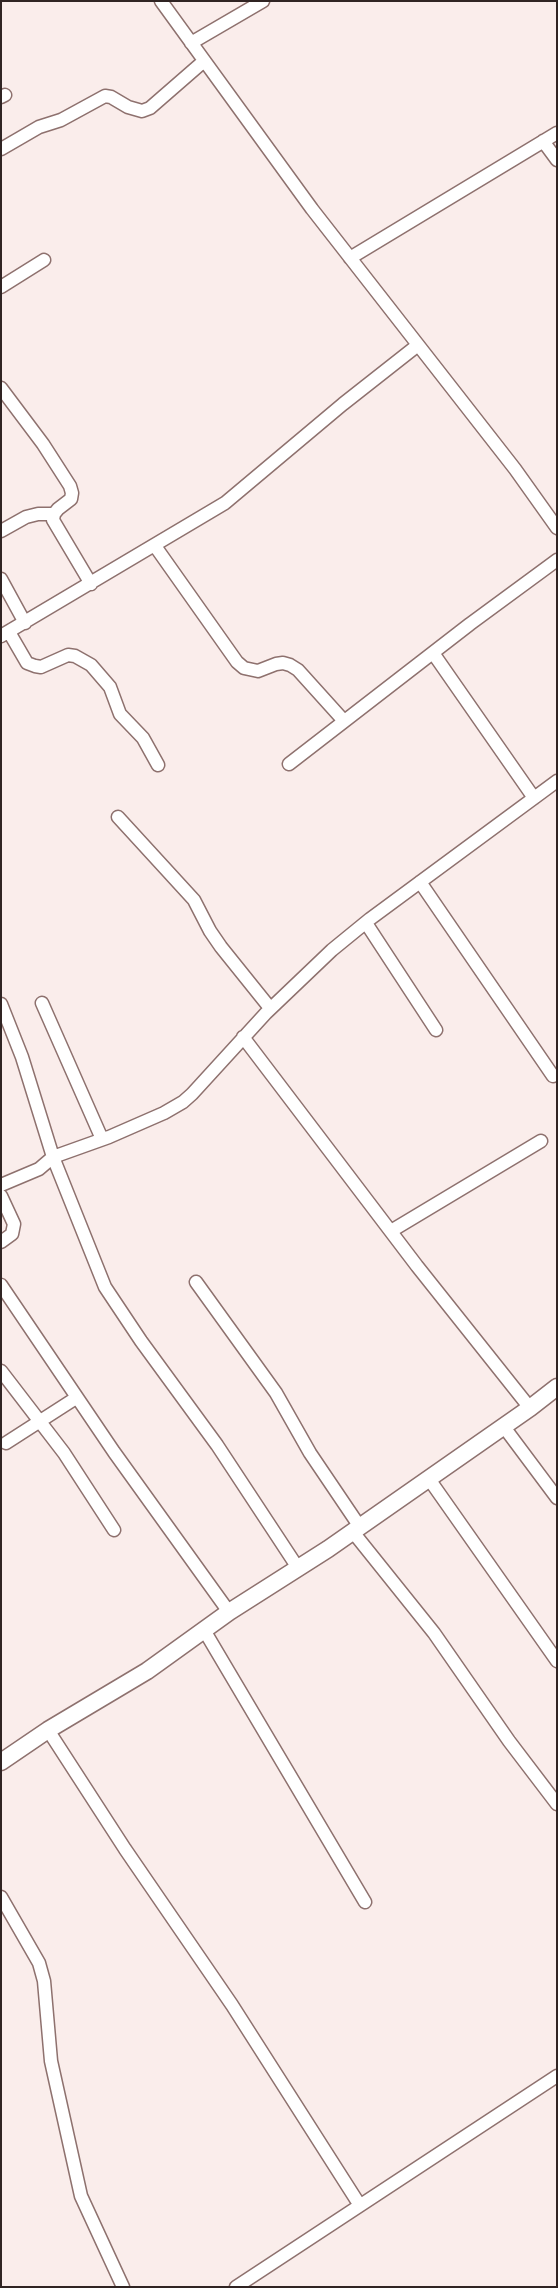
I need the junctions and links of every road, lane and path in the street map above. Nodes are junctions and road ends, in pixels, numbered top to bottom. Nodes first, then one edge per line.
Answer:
1 (161, 1) edge
2 (264, 1) edge
3 (191, 43) junction
4 (204, 61) junction
5 (557, 133) edge
6 (543, 141) junction
7 (1, 149) edge
8 (557, 160) edge
9 (350, 258) junction
10 (44, 260) dead end
11 (1, 287) edge
12 (418, 345) junction
13 (1, 388) edge
14 (54, 514) junction
15 (557, 528) edge
16 (1, 531) edge
17 (155, 546) junction
18 (557, 560) edge
19 (1, 579) edge
20 (92, 584) junction
21 (25, 623) junction
22 (5, 634) edge
23 (433, 652) junction
24 (344, 721) junction
25 (289, 764) dead end
26 (158, 765) dead end
27 (557, 781) edge
28 (534, 798) junction
29 (118, 817) dead end
30 (420, 882) junction
31 (366, 922) junction
32 (42, 1003) dead end
33 (1, 1004) edge
34 (270, 1008) junction
35 (436, 1030) dead end
36 (243, 1037) junction
37 (553, 1076) dead end
38 (102, 1139) junction
39 (541, 1141) dead end
40 (53, 1157) junction
41 (1, 1185) edge
42 (1, 1196) edge
43 (391, 1231) junction
44 (1, 1242) edge
45 (196, 1282) dead end
46 (1, 1285) edge
47 (1, 1371) edge
48 (557, 1387) edge
49 (76, 1398) junction
50 (530, 1408) junction
51 (38, 1422) junction
52 (504, 1426) junction
53 (6, 1443) dead end
54 (429, 1479) junction
55 (557, 1498) edge
56 (114, 1530) dead end
57 (357, 1530) junction
58 (298, 1568) junction
59 (229, 1612) junction
60 (204, 1630) junction
61 (557, 1661) edge
62 (48, 1730) junction
63 (1, 1762) edge
64 (557, 1804) edge
65 (1, 1897) edge
66 (365, 1902) dead end
67 (557, 2076) edge
68 (359, 2204) junction
69 (124, 2287) edge
70 (236, 2287) edge

1 - 3 street
2 - 3 street
3 - 4 street
4 - 7 street
4 - 9 street
5 - 6 street
6 - 8 street
6 - 9 street
9 - 12 street
10 - 11 street
12 - 15 street
12 - 17 street
13 - 14 street
14 - 16 street
14 - 20 street
17 - 20 street
17 - 24 street
18 - 23 street
19 - 21 street
20 - 21 street
21 - 22 street
22 - 26 street
23 - 24 street
23 - 28 street
24 - 25 street
27 - 28 street
28 - 30 street
29 - 34 street
30 - 31 street
30 - 37 street
31 - 34 street
31 - 35 street
32 - 38 street
33 - 40 street
34 - 36 street
36 - 38 street
36 - 43 street
38 - 40 street
39 - 43 street
40 - 41 street
40 - 58 street
42 - 44 street
43 - 50 street
45 - 57 street
46 - 49 street
47 - 51 street
48 - 50 street
49 - 51 street
49 - 59 street
50 - 52 street
51 - 53 street
51 - 56 street
52 - 54 street
52 - 55 street
54 - 57 street
54 - 61 street
57 - 58 street
57 - 64 street
58 - 59 street
59 - 60 street
60 - 62 street
60 - 66 street
62 - 63 street
62 - 68 street
65 - 69 street
67 - 68 street
68 - 70 street

